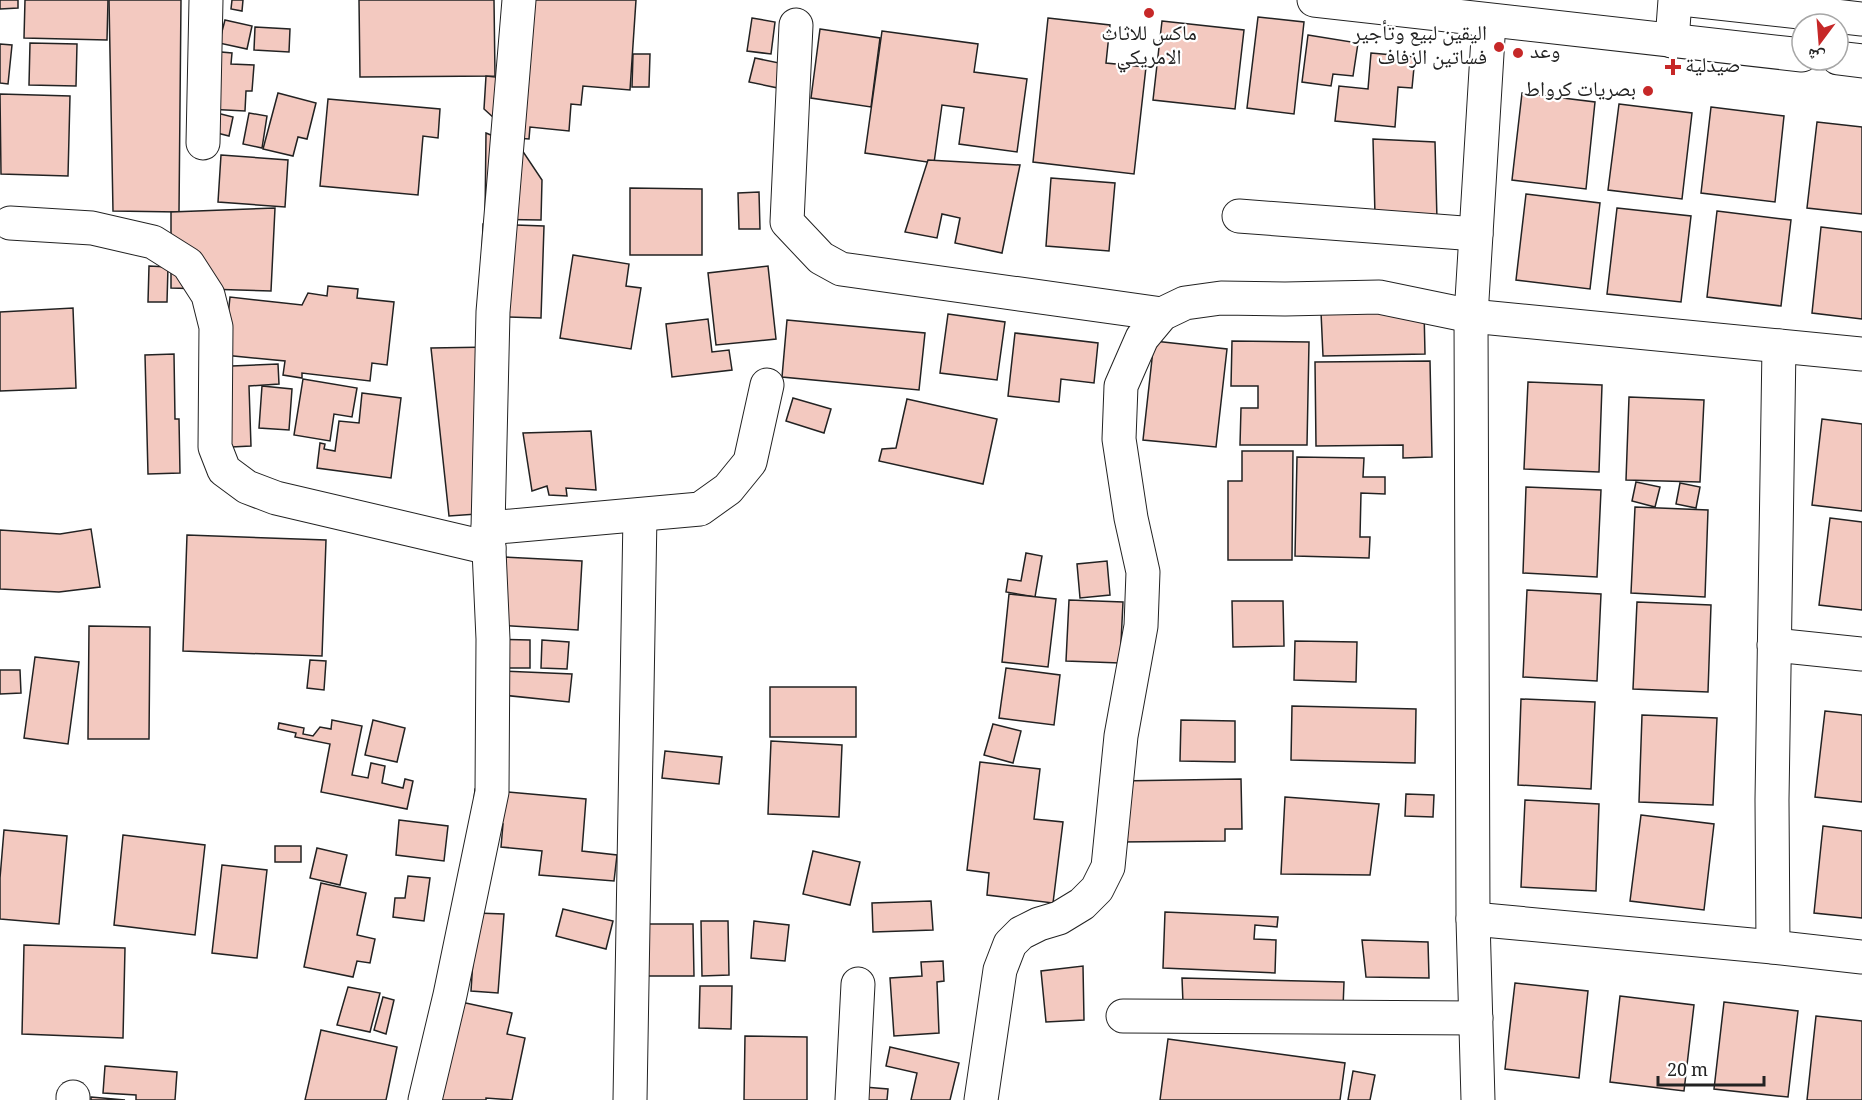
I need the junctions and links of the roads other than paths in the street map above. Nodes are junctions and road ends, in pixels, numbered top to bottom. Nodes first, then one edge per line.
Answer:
1 (206, 0) edge
2 (519, 0) edge
3 (1314, 0) edge
4 (1675, 0) edge
5 (1691, 0) edge
6 (1862, 19) edge
7 (1489, 21) junction
8 (796, 25) dead end
9 (1672, 41) junction
10 (1790, 53) edge
11 (203, 143) dead end
12 (1239, 216) dead end
13 (10, 223) dead end
14 (1476, 234) junction
15 (1162, 314) junction
16 (1471, 316) junction
17 (1779, 346) junction
18 (1862, 354) edge
19 (767, 385) dead end
20 (640, 515) junction
21 (488, 538) junction
22 (1774, 645) junction
23 (1862, 654) edge
24 (1473, 919) junction
25 (1773, 947) junction
26 (1862, 957) edge
27 (858, 984) dead end
28 (1123, 1016) dead end
29 (1476, 1018) junction
30 (425, 1100) edge
31 (630, 1100) edge
32 (852, 1100) edge
33 (981, 1100) edge
34 (1478, 1100) edge

1 - 11 street
2 - 21 street
3 - 7 street
4 - 9 street
5 - 6 street
7 - 9 street
7 - 14 street
8 - 15 street
9 - 10 street
12 - 14 street
13 - 21 street
14 - 16 street
15 - 16 street
15 - 33 street
16 - 17 street
16 - 24 street
17 - 18 street
17 - 22 street
19 - 20 street
20 - 21 street
20 - 31 street
21 - 30 street
22 - 23 street
22 - 25 street
24 - 25 street
24 - 29 street
25 - 26 street
27 - 32 street
28 - 29 street
29 - 34 street

